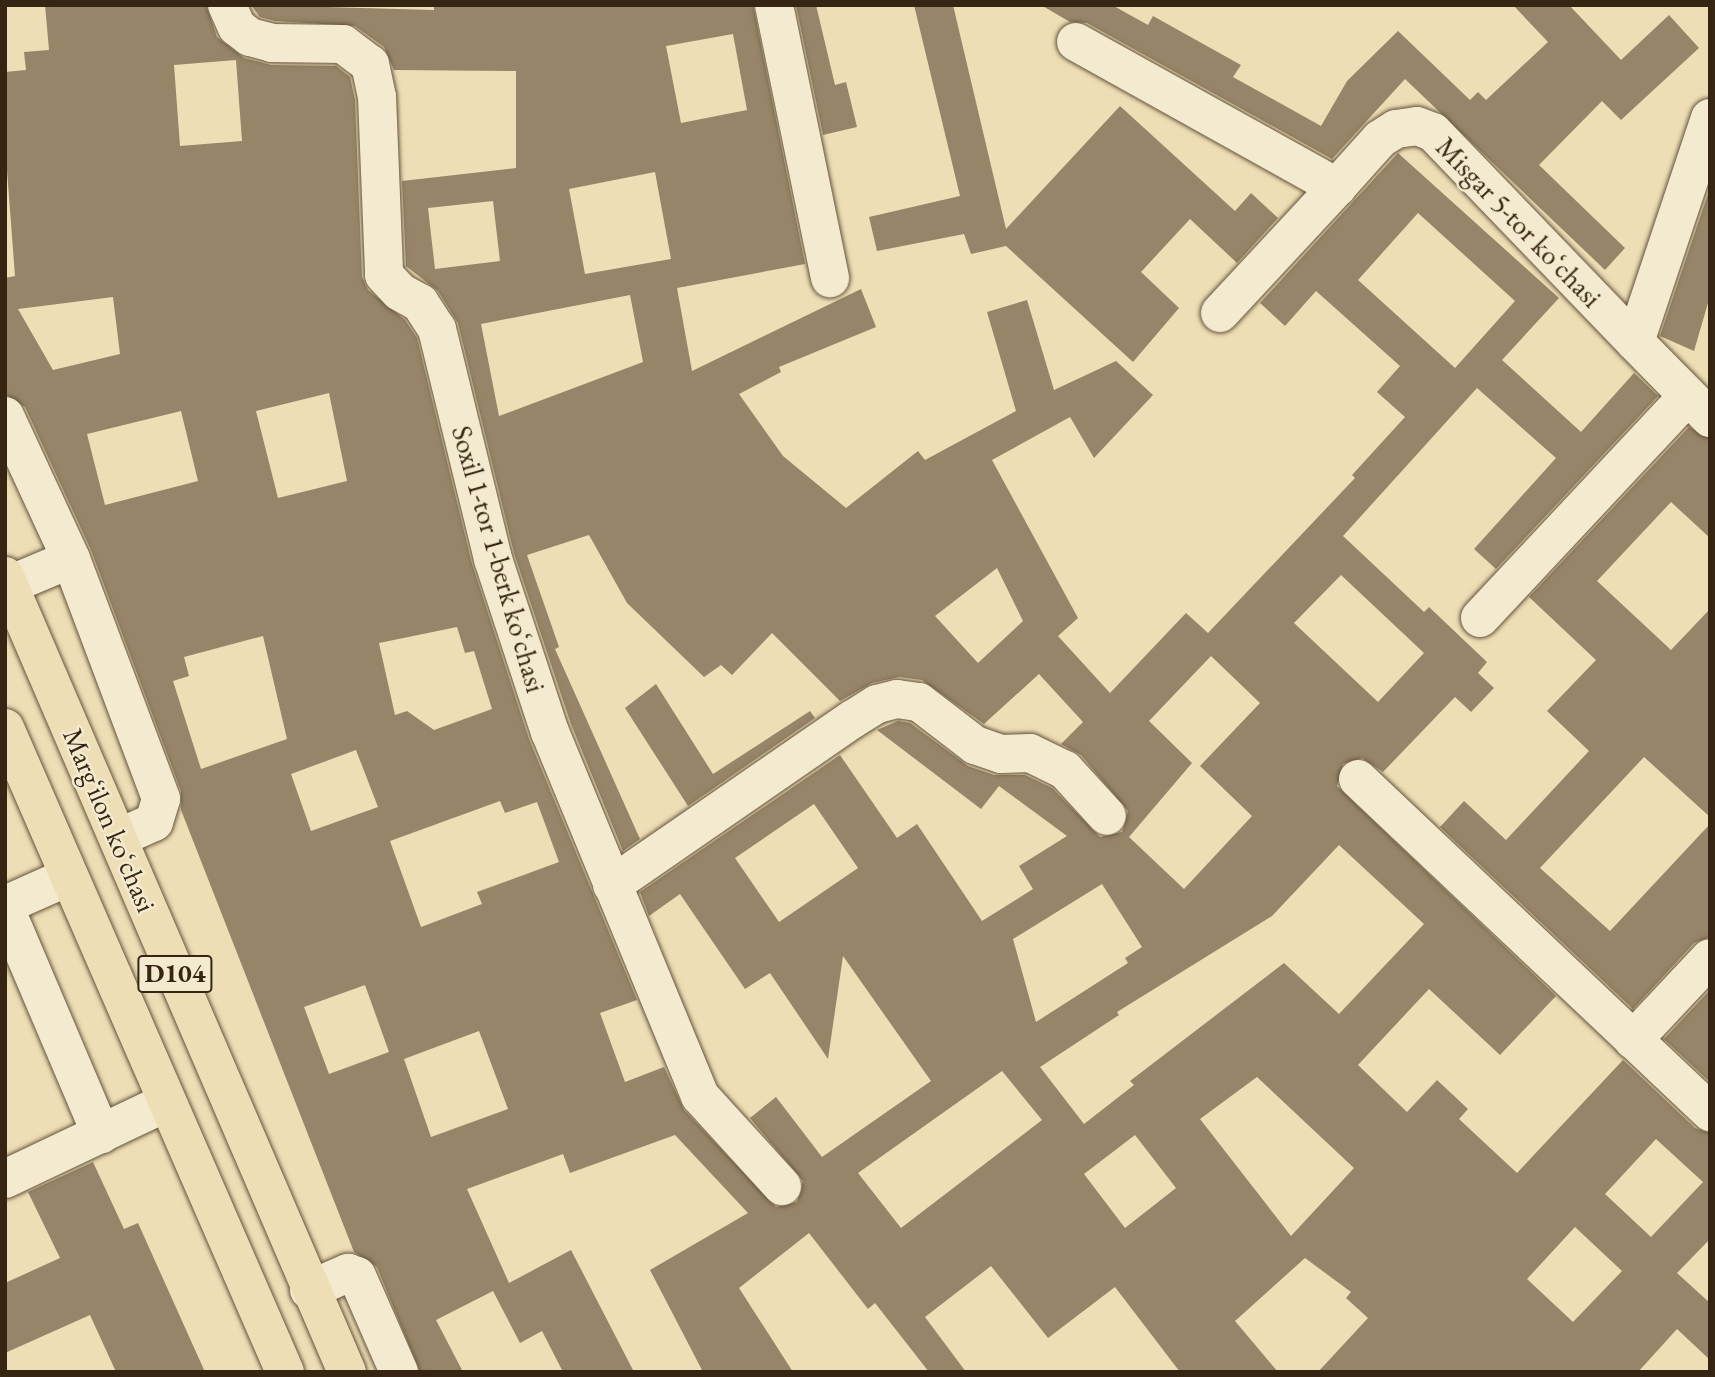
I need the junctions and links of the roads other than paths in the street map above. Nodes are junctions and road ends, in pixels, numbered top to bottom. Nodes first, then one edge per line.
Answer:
1 (227, 5) edge
2 (774, 5) edge
3 (1076, 43) dead end
4 (1710, 118) edge
5 (1337, 187) junction
6 (830, 278) dead end
7 (1220, 313) dead end
8 (1635, 342) junction
9 (1698, 407) edge
10 (6, 414) edge
11 (71, 559) junction
12 (7, 580) edge
13 (1480, 618) dead end
14 (5, 728) edge
15 (1358, 779) dead end
16 (1107, 816) dead end
17 (118, 838) junction
18 (68, 877) junction
19 (612, 885) junction
20 (5, 907) edge
21 (1710, 958) edge
22 (1633, 1041) junction
23 (167, 1102) junction
24 (1710, 1112) edge
25 (101, 1134) junction
26 (5, 1179) edge
27 (782, 1186) dead end
28 (309, 1290) junction
29 (285, 1372) edge
30 (347, 1372) edge
31 (399, 1372) edge

1 - 19 street, Soxil 1-tor 1-berk koʻchasi
2 - 6 street
3 - 5 street
4 - 8 street
5 - 7 street, Misgar 5-tor koʻchasi
5 - 8 street, Misgar 5-tor koʻchasi
8 - 9 street, Misgar 5-tor koʻchasi
9 - 13 street
10 - 11 street
11 - 12 street
11 - 17 street
12 - 17 main road, Margʻilon koʻchasi / D104
14 - 18 main road, D104
15 - 22 street
16 - 19 street
17 - 28 main road, Margʻilon koʻchasi / D104
18 - 20 street
18 - 23 main road, D104
19 - 27 street, Soxil 1-tor 1-berk koʻchasi
20 - 25 street
21 - 22 street
22 - 24 street
23 - 25 street
23 - 29 main road, D104
25 - 26 street
28 - 30 main road, Margʻilon koʻchasi / D104
28 - 31 street

